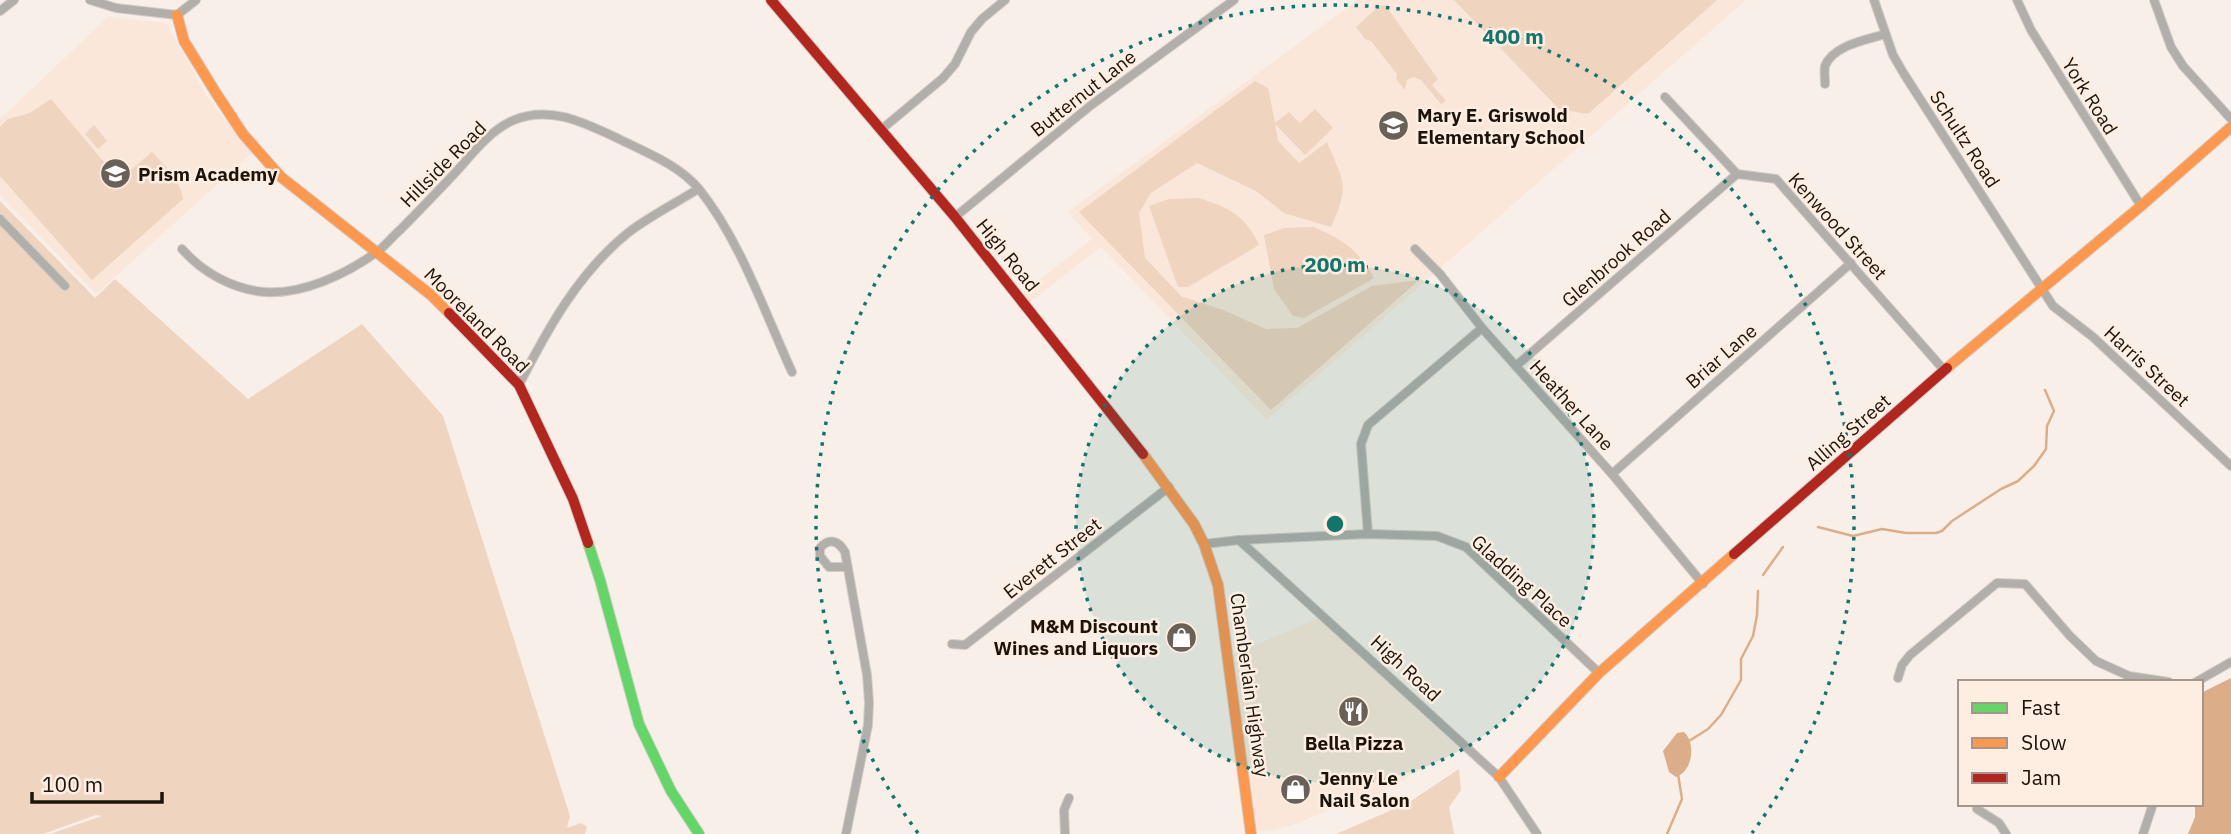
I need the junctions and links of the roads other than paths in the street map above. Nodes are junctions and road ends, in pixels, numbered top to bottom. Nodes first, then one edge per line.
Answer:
1 (14, 0) edge
2 (90, 0) edge
3 (196, 0) edge
4 (771, 0) edge
5 (1005, 0) edge
6 (1234, 0) edge
7 (1874, 0) edge
8 (2017, 0) edge
9 (2154, 0) edge
10 (0, 11) edge
11 (177, 15) junction
12 (1885, 34) junction
13 (1825, 84) dead end
14 (1665, 97) dead end
15 (2231, 119) edge
16 (2231, 127) edge
17 (882, 129) junction
18 (1737, 174) junction
19 (698, 189) junction
20 (2141, 206) junction
21 (955, 217) junction
22 (0, 219) edge
23 (182, 249) dead end
24 (1415, 249) dead end
25 (378, 251) junction
26 (1851, 262) junction
27 (65, 286) dead end
28 (2043, 289) junction
29 (1482, 328) junction
30 (1516, 366) junction
31 (1944, 370) junction
32 (792, 372) dead end
33 (519, 385) junction
34 (2231, 466) edge
35 (1612, 474) junction
36 (1169, 487) junction
37 (1368, 534) junction
38 (1239, 540) junction
39 (1204, 544) junction
40 (847, 567) dead end
41 (1703, 584) junction
42 (952, 644) dead end
43 (2231, 662) edge
44 (1599, 673) junction
45 (1898, 678) dead end
46 (2156, 680) edge
47 (2200, 680) edge
48 (1500, 777) junction
49 (1069, 797) dead end
50 (2152, 806) edge
51 (1977, 808) dead end
52 (699, 834) edge
53 (846, 834) edge
54 (1065, 834) edge
55 (1251, 834) edge
56 (1537, 834) edge
57 (2006, 834) edge
58 (2143, 834) edge

1 - 10 street
2 - 11 street
3 - 11 street
4 - 17 street, High Road
5 - 17 street
6 - 21 street, Butternut Lane
7 - 12 street, Schultz Road
8 - 20 street, York Road
9 - 15 street
11 - 25 street, Mooreland Road
12 - 13 street
12 - 28 street, Schultz Road
14 - 18 street
16 - 20 street, Alling Street
17 - 21 street, High Road
18 - 26 street, Kenwood Street
18 - 30 street, Glenbrook Road
19 - 25 street, Hillside Road
19 - 32 street, Hillside Road
19 - 33 street
20 - 28 street, Alling Street
21 - 36 street, High Road
22 - 27 street
23 - 25 street, Hillside Road
24 - 29 street, Heather Lane
25 - 33 street, Mooreland Road
26 - 31 street, Kenwood Street
26 - 35 street, Briar Lane
28 - 31 street, Alling Street
28 - 34 street, Harris Street
29 - 30 street, Heather Lane
29 - 37 street
30 - 35 street, Heather Lane
31 - 41 street, Alling Street
33 - 52 street, Mooreland Road
35 - 41 street, Heather Lane
36 - 39 street, High Road
36 - 42 street, Everett Street
37 - 38 street, Gladding Place
37 - 44 street, Gladding Place
38 - 39 street, Gladding Place
38 - 48 street, High Road
39 - 55 street, Chamberlain Highway
40 - 53 street
41 - 44 street, Alling Street
43 - 47 street
44 - 48 street, Alling Street
45 - 46 street
48 - 56 street, High Road
49 - 54 street
50 - 58 street
51 - 57 street

